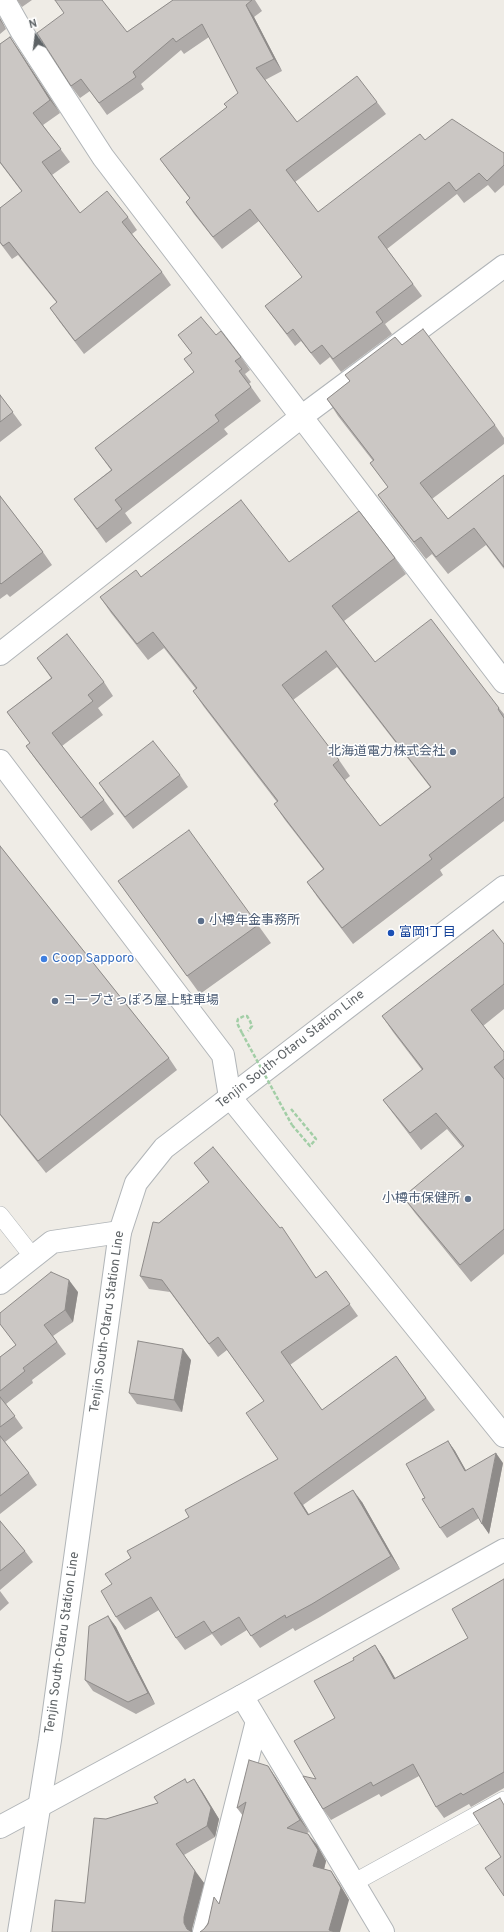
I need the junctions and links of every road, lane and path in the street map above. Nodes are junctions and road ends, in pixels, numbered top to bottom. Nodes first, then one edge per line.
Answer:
1 (4, 0) edge
2 (504, 266) edge
3 (301, 417) junction
4 (0, 654) edge
5 (504, 682) edge
6 (0, 761) edge
7 (504, 886) edge
8 (248, 1031) dead end
9 (230, 1098) junction
10 (291, 1109) dead end
11 (0, 1215) edge
12 (120, 1232) junction
13 (33, 1257) junction
14 (0, 1283) edge
15 (504, 1436) edge
16 (504, 1550) edge
17 (242, 1696) junction
18 (257, 1721) junction
19 (504, 1800) edge
20 (41, 1804) junction
21 (0, 1827) edge
22 (355, 1882) junction
23 (19, 1932) edge
24 (204, 1932) edge
25 (383, 1932) edge

1 - 3 street
2 - 3 street
3 - 4 street
3 - 5 street
6 - 9 street
7 - 9 street, Tenjin South-Otaru Station Line
8 - 10 path, bridge
9 - 12 street, Tenjin South-Otaru Station Line
9 - 15 street
11 - 13 lane
12 - 13 street
12 - 20 street, Tenjin South-Otaru Station Line
13 - 14 street
16 - 17 street
17 - 18 street
17 - 20 street
18 - 22 street
18 - 24 street
19 - 22 lane
20 - 21 street
20 - 23 street, Tenjin South-Otaru Station Line
22 - 25 street

